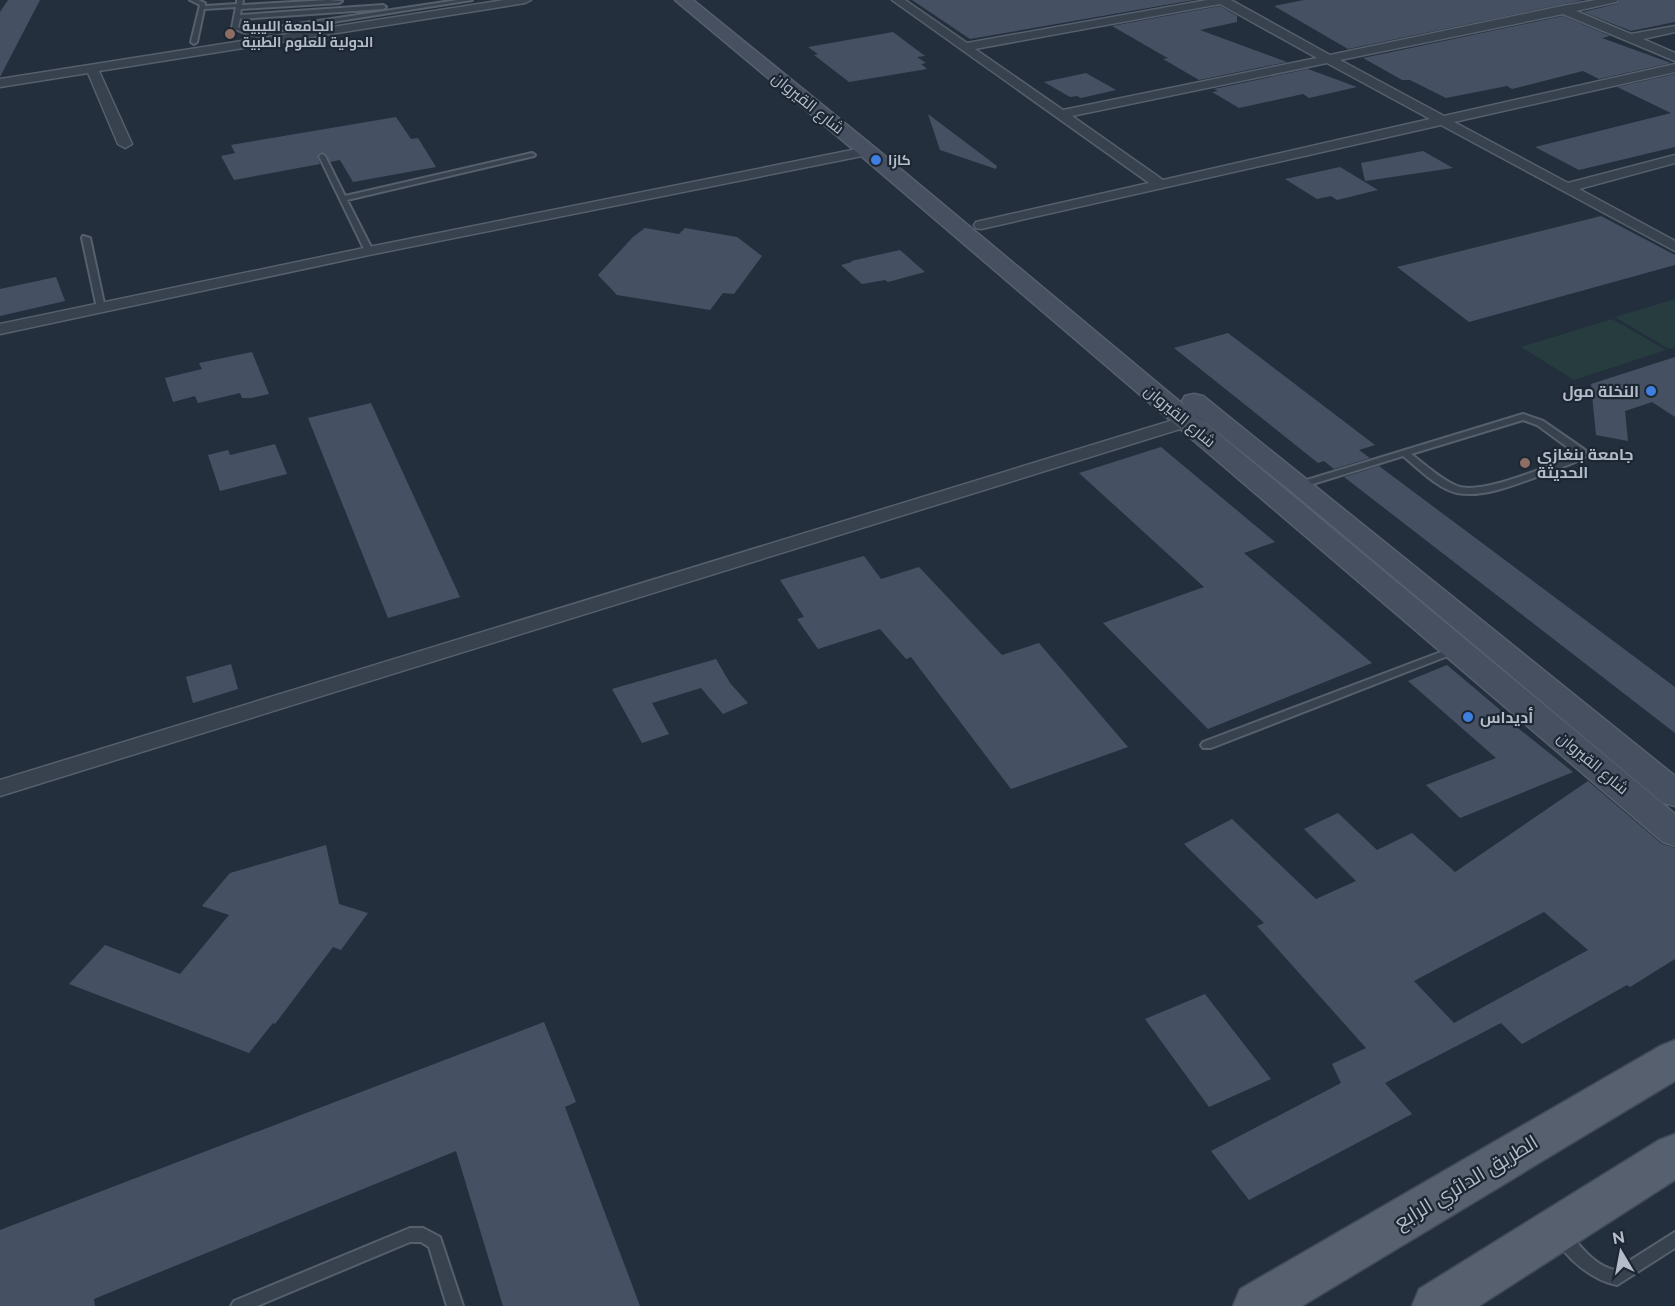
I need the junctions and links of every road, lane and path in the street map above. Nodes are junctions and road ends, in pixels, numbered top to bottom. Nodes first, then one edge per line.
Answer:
1 (193, 0) edge
2 (288, 0) edge
3 (469, 0) edge
4 (525, 0) edge
5 (683, 0) edge
6 (702, 0) edge
7 (898, 0) edge
8 (1222, 0) edge
9 (1542, 0) edge
10 (1612, 0) edge
11 (340, 1) edge
12 (239, 4) edge
13 (202, 8) junction
14 (339, 10) junction
15 (1564, 10) junction
16 (397, 11) junction
17 (237, 17) junction
18 (1675, 29) edge
19 (1630, 38) junction
20 (194, 42) dead end
21 (965, 47) junction
22 (1675, 57) edge
23 (1326, 59) junction
24 (92, 68) junction
25 (1675, 68) edge
26 (0, 83) edge
27 (1059, 115) junction
28 (1442, 121) junction
29 (125, 144) dead end
30 (867, 151) junction
31 (532, 155) dead end
32 (322, 156) dead end
33 (1675, 159) edge
34 (1161, 185) junction
35 (1567, 188) junction
36 (343, 199) junction
37 (981, 225) junction
38 (86, 238) dead end
39 (1675, 247) edge
40 (369, 251) junction
41 (101, 308) junction
42 (0, 329) edge
43 (1198, 418) junction
44 (1404, 453) junction
45 (1300, 485) junction
46 (1458, 648) junction
47 (1207, 745) dead end
48 (0, 788) edge
49 (1675, 794) edge
50 (1675, 833) edge
51 (1675, 1059) edge
52 (1675, 1155) edge
53 (1557, 1231) junction
54 (1675, 1239) edge
55 (239, 1306) edge
56 (456, 1306) edge
57 (1257, 1306) edge
58 (1436, 1306) edge

1 - 13 lane
2 - 12 lane
3 - 16 lane
4 - 24 street
5 - 30 main road, شارع القيروان
6 - 37 main road, شارع القيروان
7 - 21 street
8 - 21 street
8 - 23 street
9 - 15 street
10 - 15 street
11 - 12 lane
11 - 14 lane
12 - 13 lane
12 - 17 lane
13 - 20 lane
14 - 16 lane
14 - 17 lane
15 - 19 street
15 - 23 street
16 - 17 lane
18 - 19 street
19 - 22 street
21 - 27 street
23 - 27 street
23 - 28 street
24 - 26 street
24 - 29 street
25 - 28 street
27 - 34 street
28 - 34 street
28 - 35 street
30 - 40 street
30 - 43 main road, شارع القيروان
31 - 36 lane
32 - 36 lane
33 - 35 street
34 - 37 street
35 - 39 street
36 - 40 lane
37 - 43 main road, شارع القيروان
38 - 41 lane
40 - 41 street
41 - 42 street
43 - 45 main road, شارع القيروان
43 - 46 main road, شارع القيروان
43 - 48 street
44 - 44 lane
44 - 45 lane
45 - 49 main road, شارع القيروان
46 - 47 lane
46 - 50 main road, شارع القيروان
51 - 57 main road, الطريق الدائري الرابع
52 - 53 main road
53 - 54 lane
53 - 58 main road
55 - 56 lane

